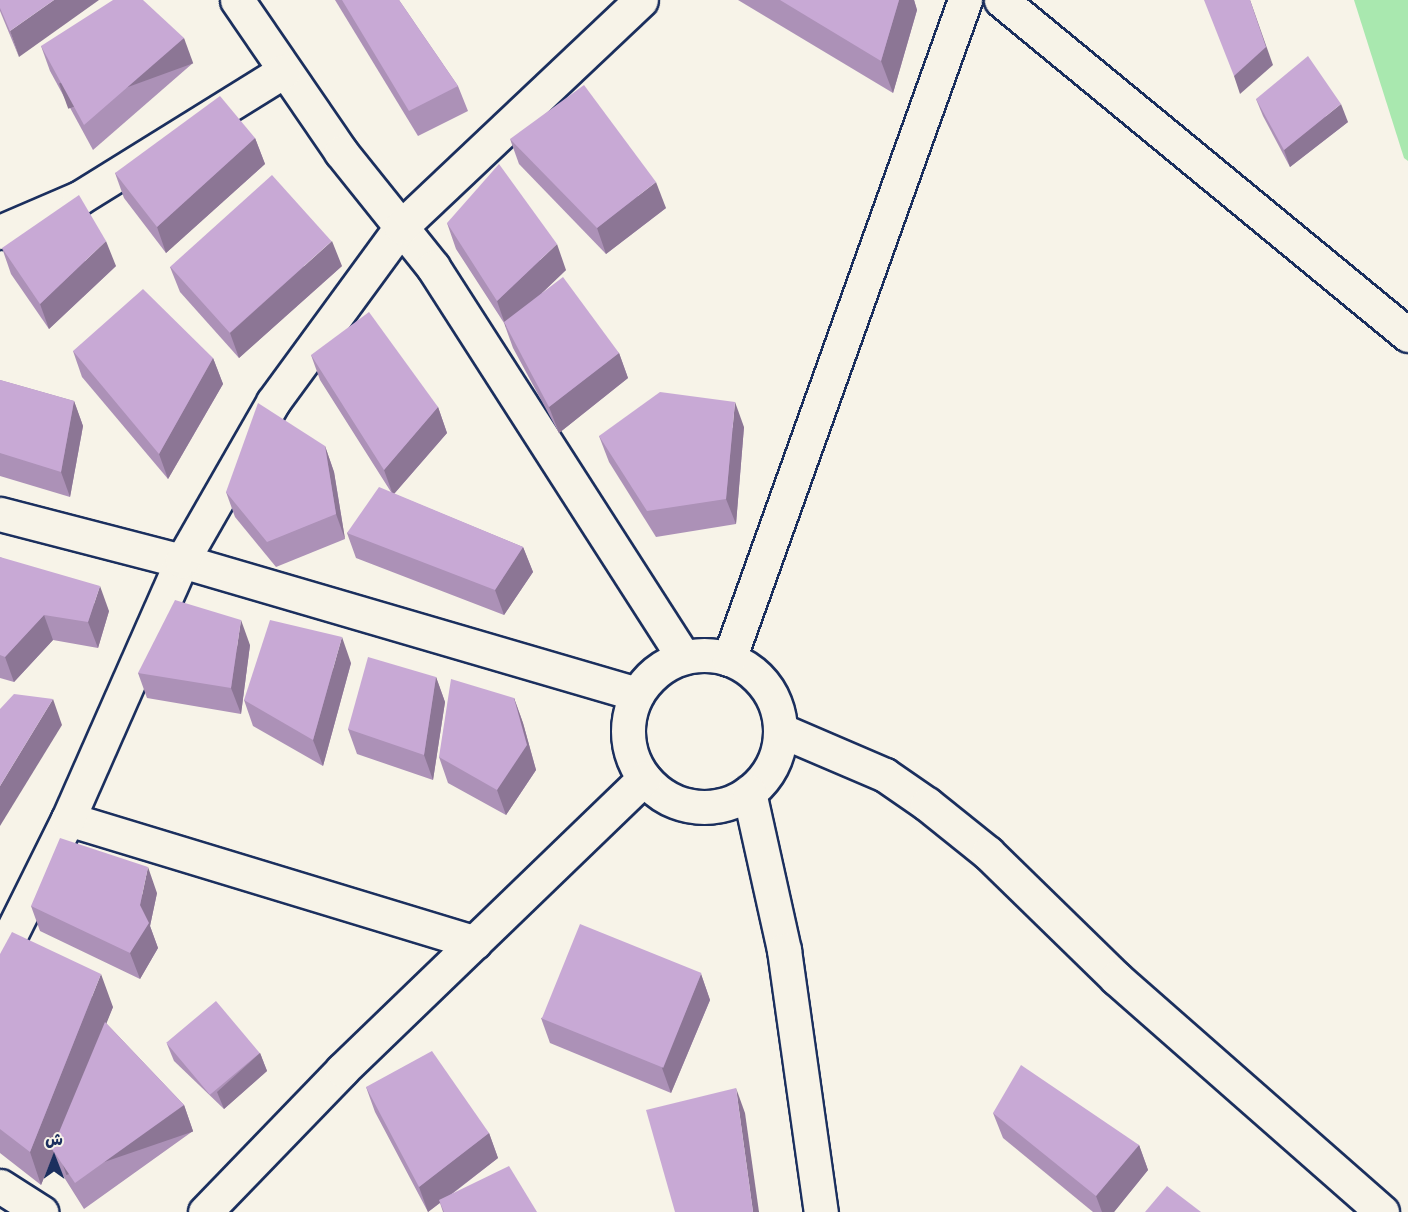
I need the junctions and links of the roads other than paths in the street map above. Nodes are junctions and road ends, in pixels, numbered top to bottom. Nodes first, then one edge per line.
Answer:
1 (237, 0) edge
2 (641, 0) edge
3 (965, 0) edge
4 (1001, 0) edge
5 (284, 71) junction
6 (400, 227) junction
7 (0, 231) edge
8 (1408, 334) edge
9 (0, 514) edge
10 (182, 561) junction
11 (683, 657) junction
12 (729, 659) junction
13 (637, 694) junction
14 (780, 730) junction
15 (644, 778) junction
16 (749, 792) junction
17 (68, 819) junction
18 (475, 943) junction
19 (0, 956) edge
20 (0, 1186) edge
21 (41, 1212) edge
22 (205, 1212) edge
23 (821, 1212) edge
24 (1382, 1212) edge

1 - 5 street
2 - 6 street
3 - 12 street
4 - 8 street
5 - 6 street
5 - 7 street
6 - 10 street
6 - 11 street
9 - 10 street
10 - 13 street
10 - 17 street
11 - 12 street
11 - 13 street
12 - 14 street
13 - 15 street
14 - 16 street
14 - 24 street
15 - 16 street
15 - 18 street
16 - 23 street
17 - 18 street
17 - 19 street
18 - 22 street
20 - 21 street

